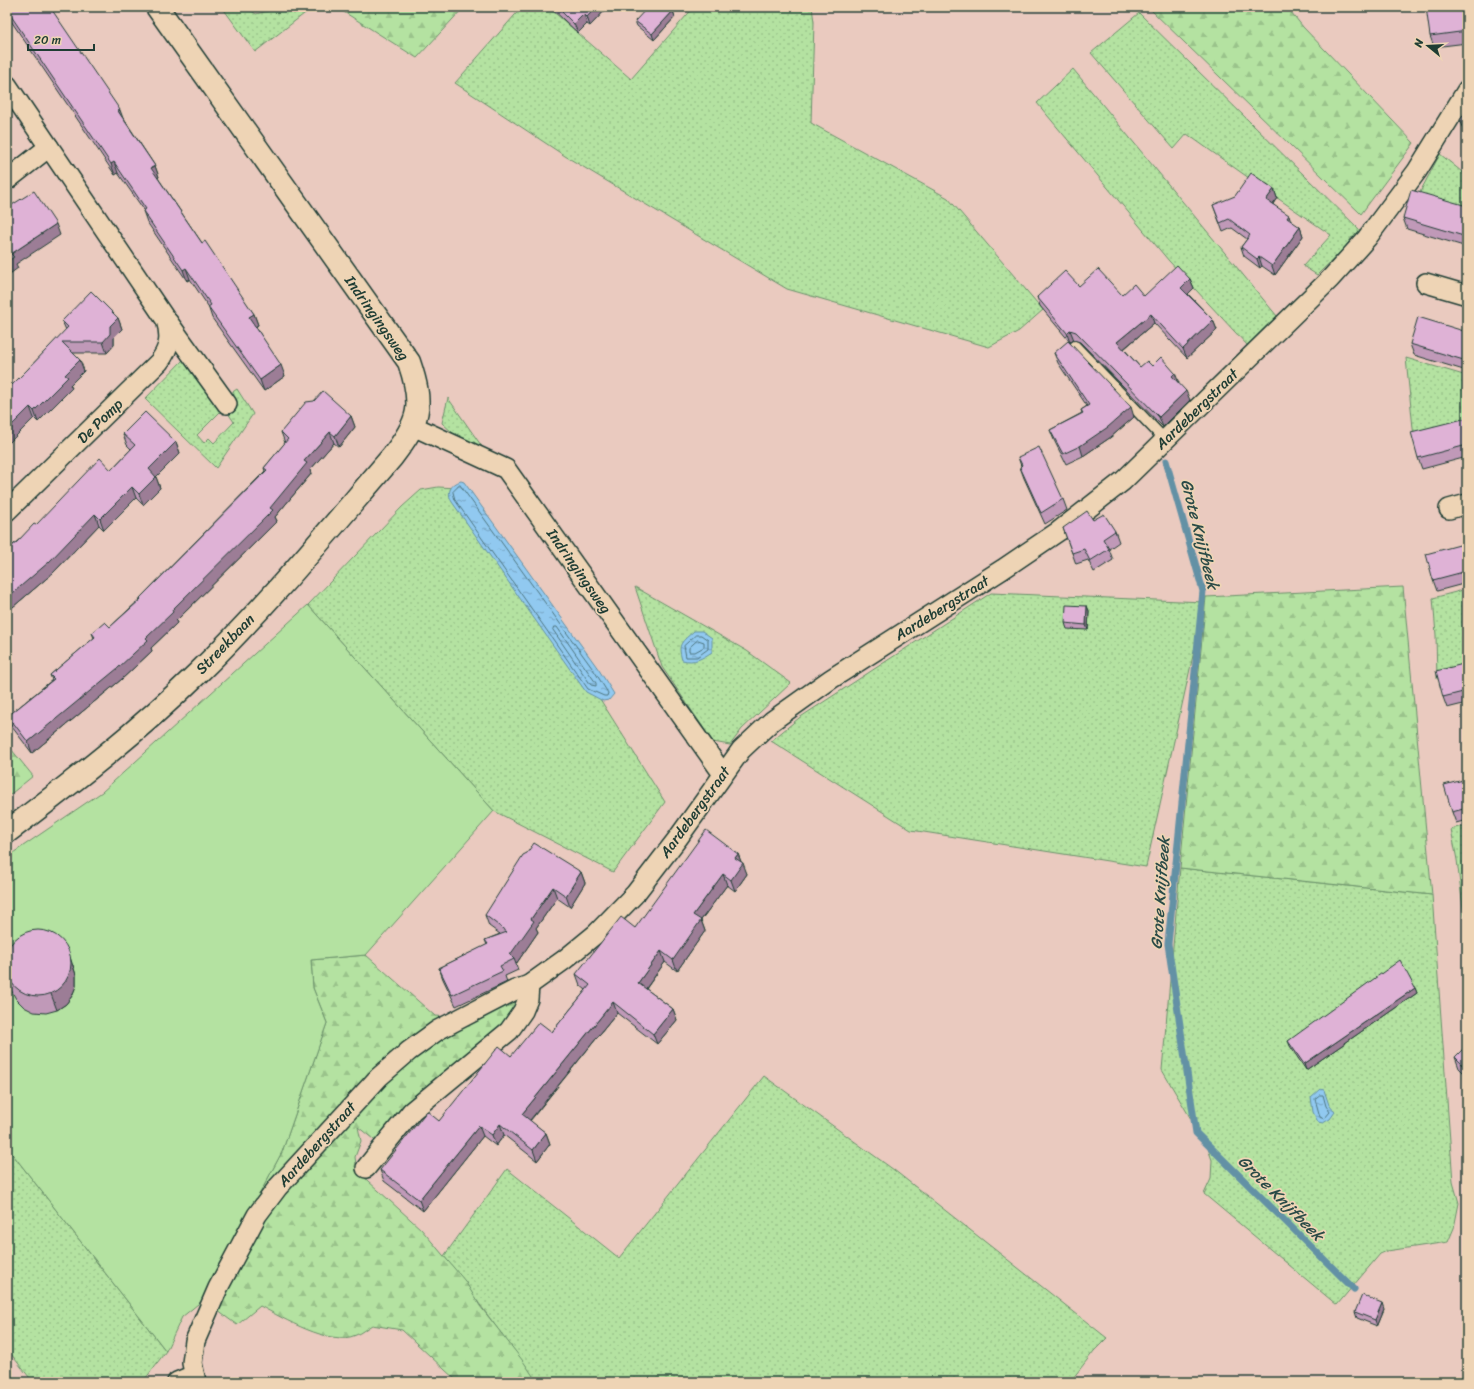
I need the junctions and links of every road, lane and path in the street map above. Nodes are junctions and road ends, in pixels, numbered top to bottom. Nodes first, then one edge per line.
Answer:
1 (157, 7) edge
2 (7, 85) edge
3 (1467, 90) edge
4 (49, 147) junction
5 (7, 180) edge
6 (1426, 284) dead end
7 (1467, 295) edge
8 (166, 320) junction
9 (1075, 346) edge
10 (227, 404) dead end
11 (413, 426) junction
12 (1165, 440) junction
13 (7, 510) edge
14 (723, 774) junction
15 (7, 832) edge
16 (529, 985) junction
17 (366, 1168) dead end
18 (189, 1380) edge

1 - 11 street, Indringingsweg
2 - 4 street, De Pomp
3 - 12 street, Aardebergstraat
4 - 5 street
4 - 8 street, De Pomp
6 - 7 street
8 - 10 street, De Pomp
8 - 13 street, De Pomp
9 - 12 lane
11 - 14 street, Indringingsweg
11 - 15 street, Streekbaan
12 - 14 street, Aardebergstraat
14 - 16 street, Aardebergstraat
16 - 17 street
16 - 18 street, Aardebergstraat

